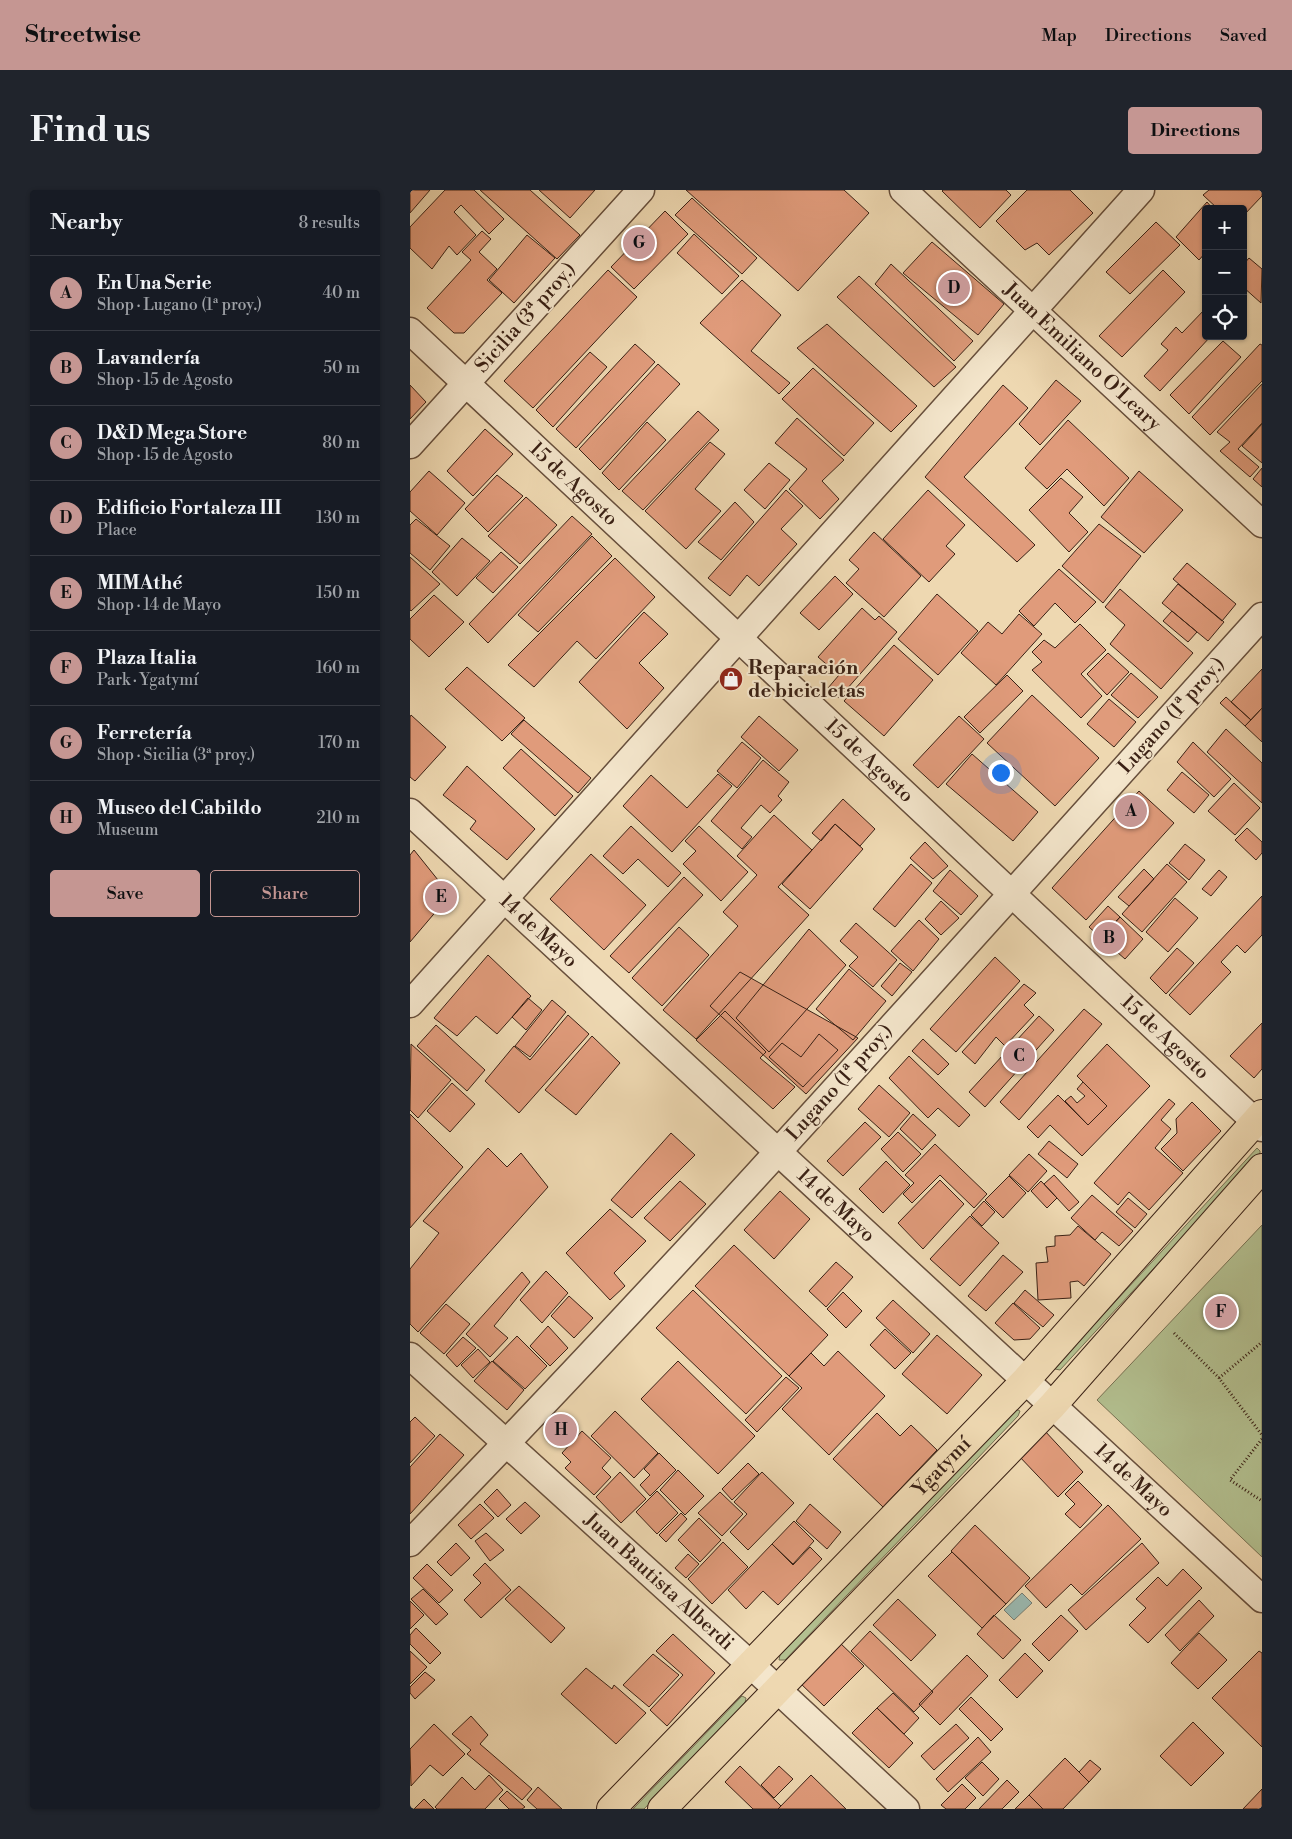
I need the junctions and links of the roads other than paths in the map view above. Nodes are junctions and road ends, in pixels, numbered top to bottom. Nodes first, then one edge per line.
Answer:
1 (641, 190) edge
2 (903, 190) edge
3 (1140, 190) edge
4 (1032, 310) junction
5 (410, 331) edge
6 (466, 384) junction
7 (410, 445) edge
8 (1262, 524) edge
9 (1262, 616) edge
10 (738, 638) junction
11 (410, 812) edge
12 (1011, 894) junction
13 (504, 899) junction
14 (410, 1004) edge
15 (1260, 1121) edge
16 (778, 1152) junction
17 (1262, 1168) edge
18 (410, 1356) edge
19 (1025, 1381) junction
20 (1052, 1406) junction
21 (506, 1445) junction
22 (410, 1543) edge
23 (1262, 1600) edge
24 (751, 1665) junction
25 (778, 1690) junction
26 (611, 1809) edge
27 (662, 1809) edge
28 (906, 1809) edge

1 - 6 street, Sicilia (3ª proy.)
2 - 4 street, Juan Emiliano O'Leary
3 - 4 street
4 - 8 street, Juan Emiliano O'Leary
4 - 10 street
5 - 6 street, 15 de Agosto
6 - 7 street, Sicilia (3ª proy.)
6 - 10 street, 15 de Agosto
9 - 12 street, Lugano (1ª proy.)
10 - 12 street, 15 de Agosto
10 - 13 street
11 - 13 street, 14 de Mayo
12 - 15 street, 15 de Agosto
12 - 16 street, Lugano (1ª proy.)
13 - 14 street
13 - 16 street, 14 de Mayo
15 - 19 main road, Ygatymí
16 - 19 street, 14 de Mayo
16 - 21 street, Lugano (1ª proy.)
17 - 20 main road, Ygatymí
18 - 21 street, Juan Bautista Alberdi
19 - 20 street, 14 de Mayo
19 - 24 main road, Ygatymí
20 - 23 street, 14 de Mayo
20 - 25 main road, Ygatymí
21 - 22 street, Lugano (1ª proy.)
21 - 24 street, Juan Bautista Alberdi
24 - 25 street, Juan Bautista Alberdi
24 - 26 main road, Ygatymí
25 - 27 main road, Ygatymí
25 - 28 street, Juan Bautista Alberdi

